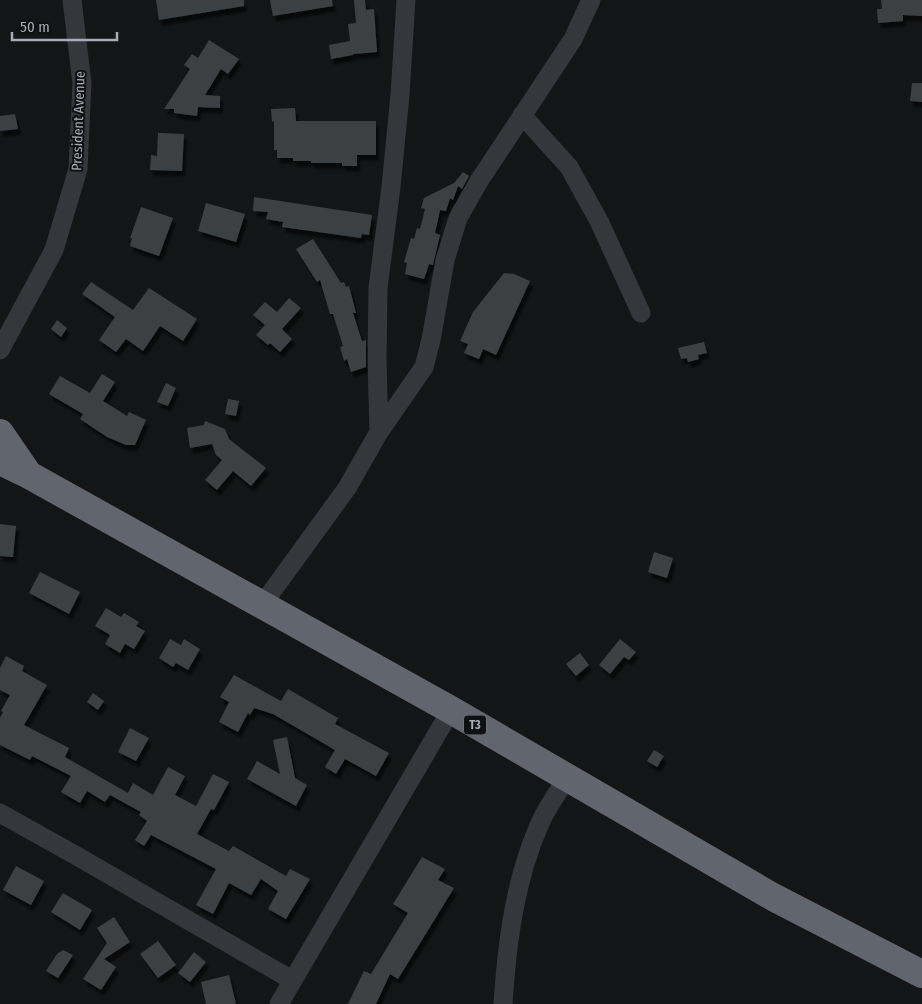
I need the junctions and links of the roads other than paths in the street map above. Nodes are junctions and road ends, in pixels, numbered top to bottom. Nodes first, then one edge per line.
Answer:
1 (72, 0) edge
2 (406, 0) edge
3 (591, 0) edge
4 (522, 115) junction
5 (641, 313) dead end
6 (8, 322) edge
7 (0, 350) edge
8 (379, 432) junction
9 (0, 433) edge
10 (0, 461) edge
11 (28, 475) junction
12 (262, 605) junction
13 (451, 710) junction
14 (567, 778) junction
15 (0, 813) edge
16 (922, 974) edge
17 (292, 980) junction
18 (279, 1004) edge
19 (503, 1004) edge

1 - 6 street, President Avenue
2 - 8 street
3 - 4 street
4 - 5 street
4 - 8 street
6 - 7 street, President Avenue
8 - 12 street
9 - 11 highway, T3
10 - 11 highway, T3
11 - 12 highway, T3
12 - 13 highway, T3
13 - 14 highway, T3
13 - 17 street
14 - 16 highway, T3
14 - 19 street
15 - 17 street
17 - 18 street

